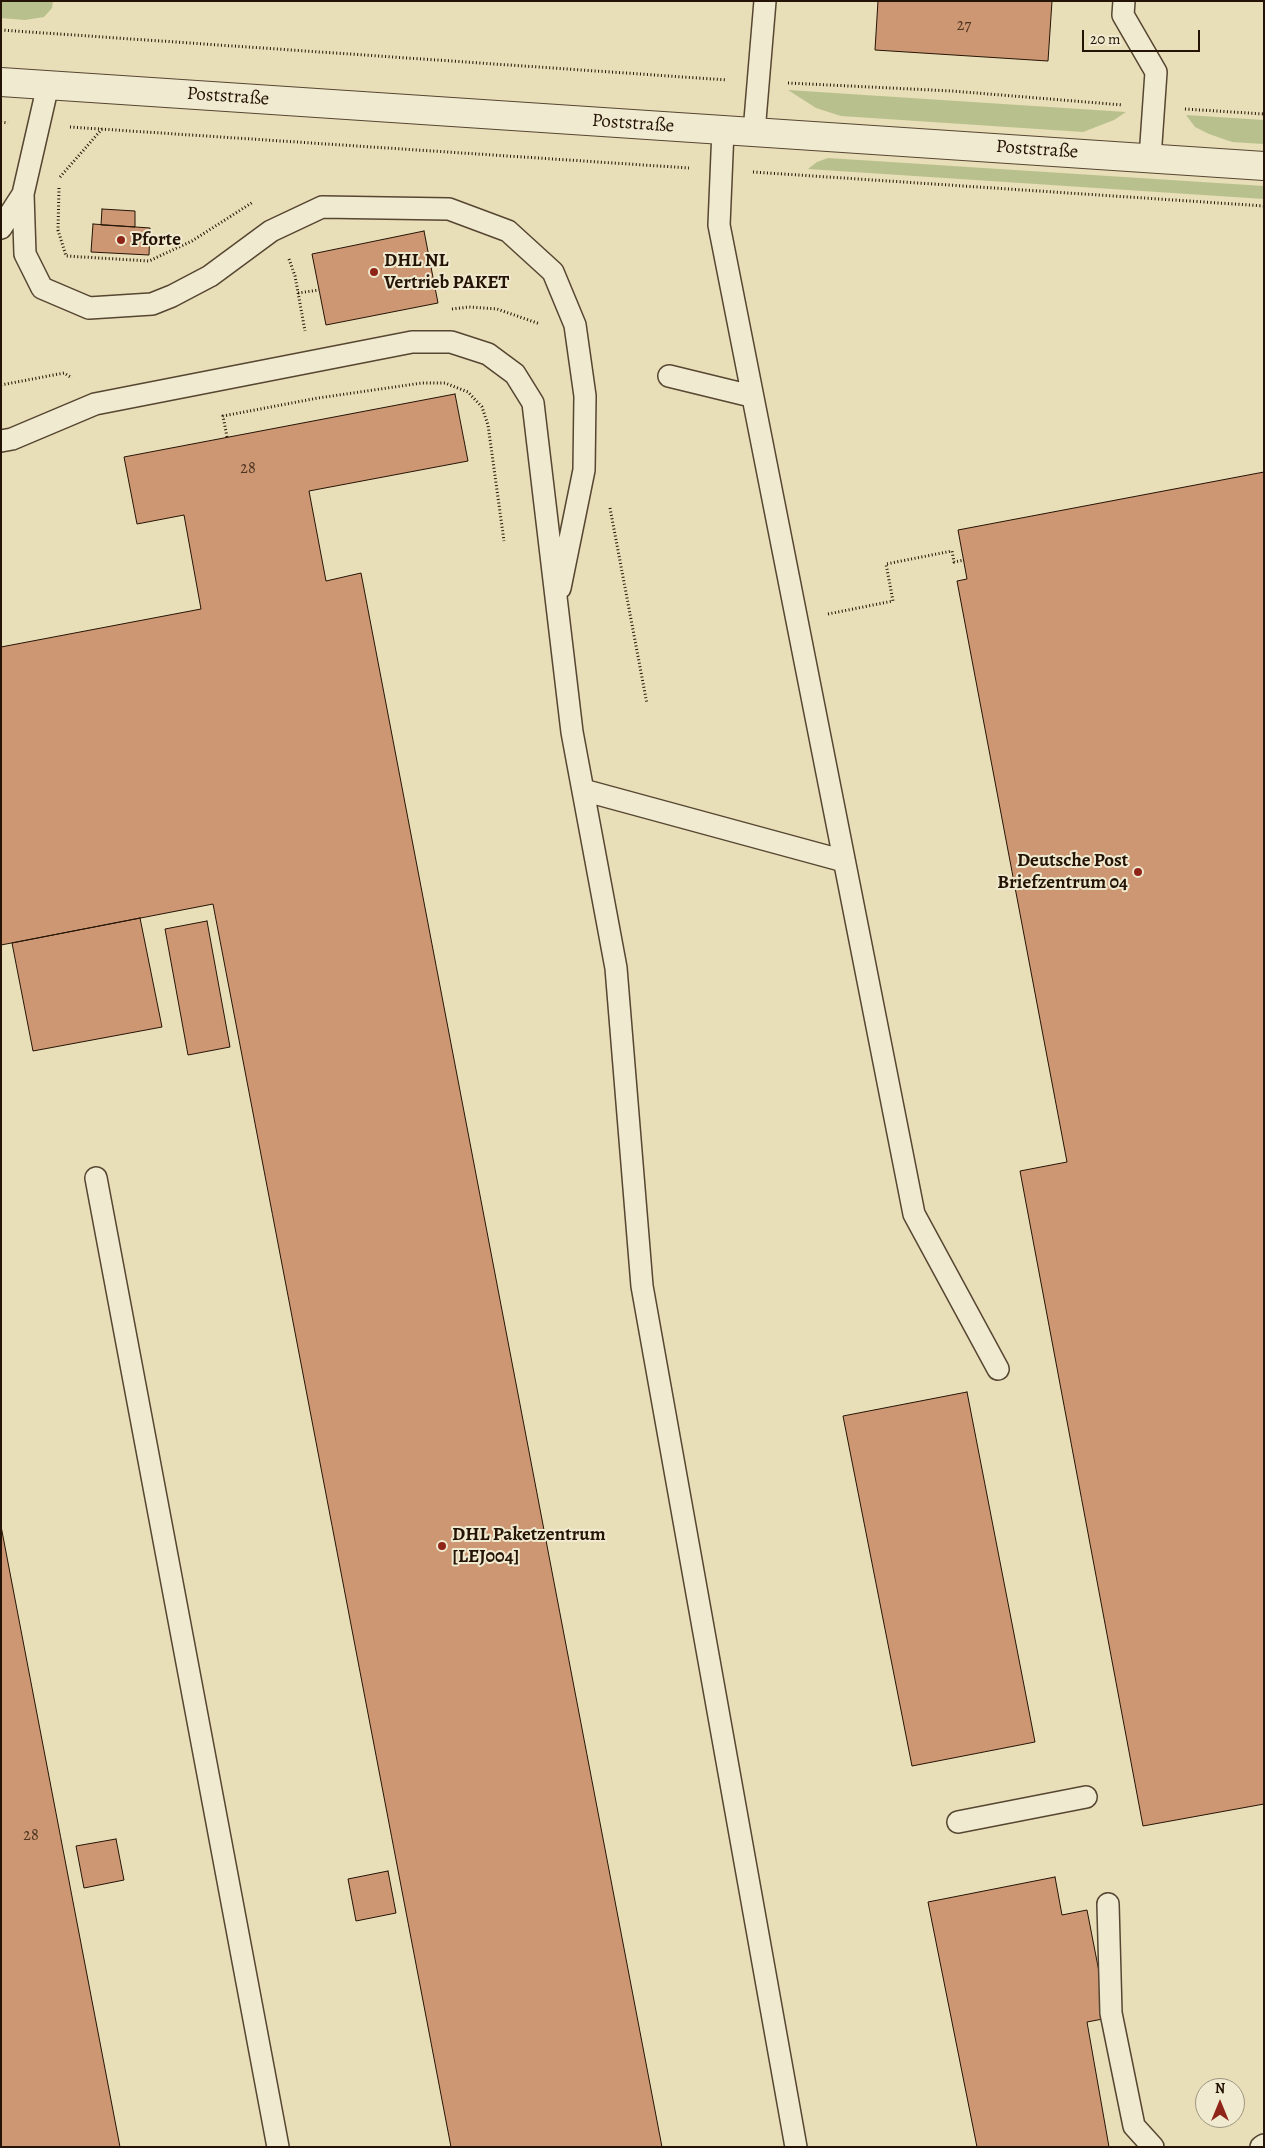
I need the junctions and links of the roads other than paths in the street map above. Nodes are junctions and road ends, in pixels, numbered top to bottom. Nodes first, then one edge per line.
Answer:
1 (765, 1) edge
2 (1124, 1) edge
3 (1, 82) edge
4 (48, 85) junction
5 (723, 130) junction
6 (754, 132) junction
7 (1150, 158) junction
8 (1264, 166) edge
9 (24, 194) junction
10 (1, 228) edge
11 (669, 376) dead end
12 (751, 396) junction
13 (1, 441) edge
14 (557, 605) junction
15 (583, 790) junction
16 (844, 860) junction
17 (96, 1178) dead end
18 (998, 1369) dead end
19 (1086, 1797) dead end
20 (958, 1822) dead end
21 (1108, 1904) dead end
22 (278, 2147) edge
23 (796, 2147) edge
24 (1153, 2147) edge

1 - 6 lane
2 - 7 lane
3 - 4 street, Poststraße
4 - 5 street, Poststraße
4 - 9 lane
5 - 6 street, Poststraße
5 - 12 lane
6 - 7 street, Poststraße
7 - 8 street, Poststraße
9 - 10 lane
9 - 14 lane
11 - 12 lane
12 - 16 lane
13 - 14 lane
14 - 15 lane
15 - 16 lane
15 - 23 lane
16 - 18 lane
17 - 22 lane
19 - 20 lane
21 - 24 lane

